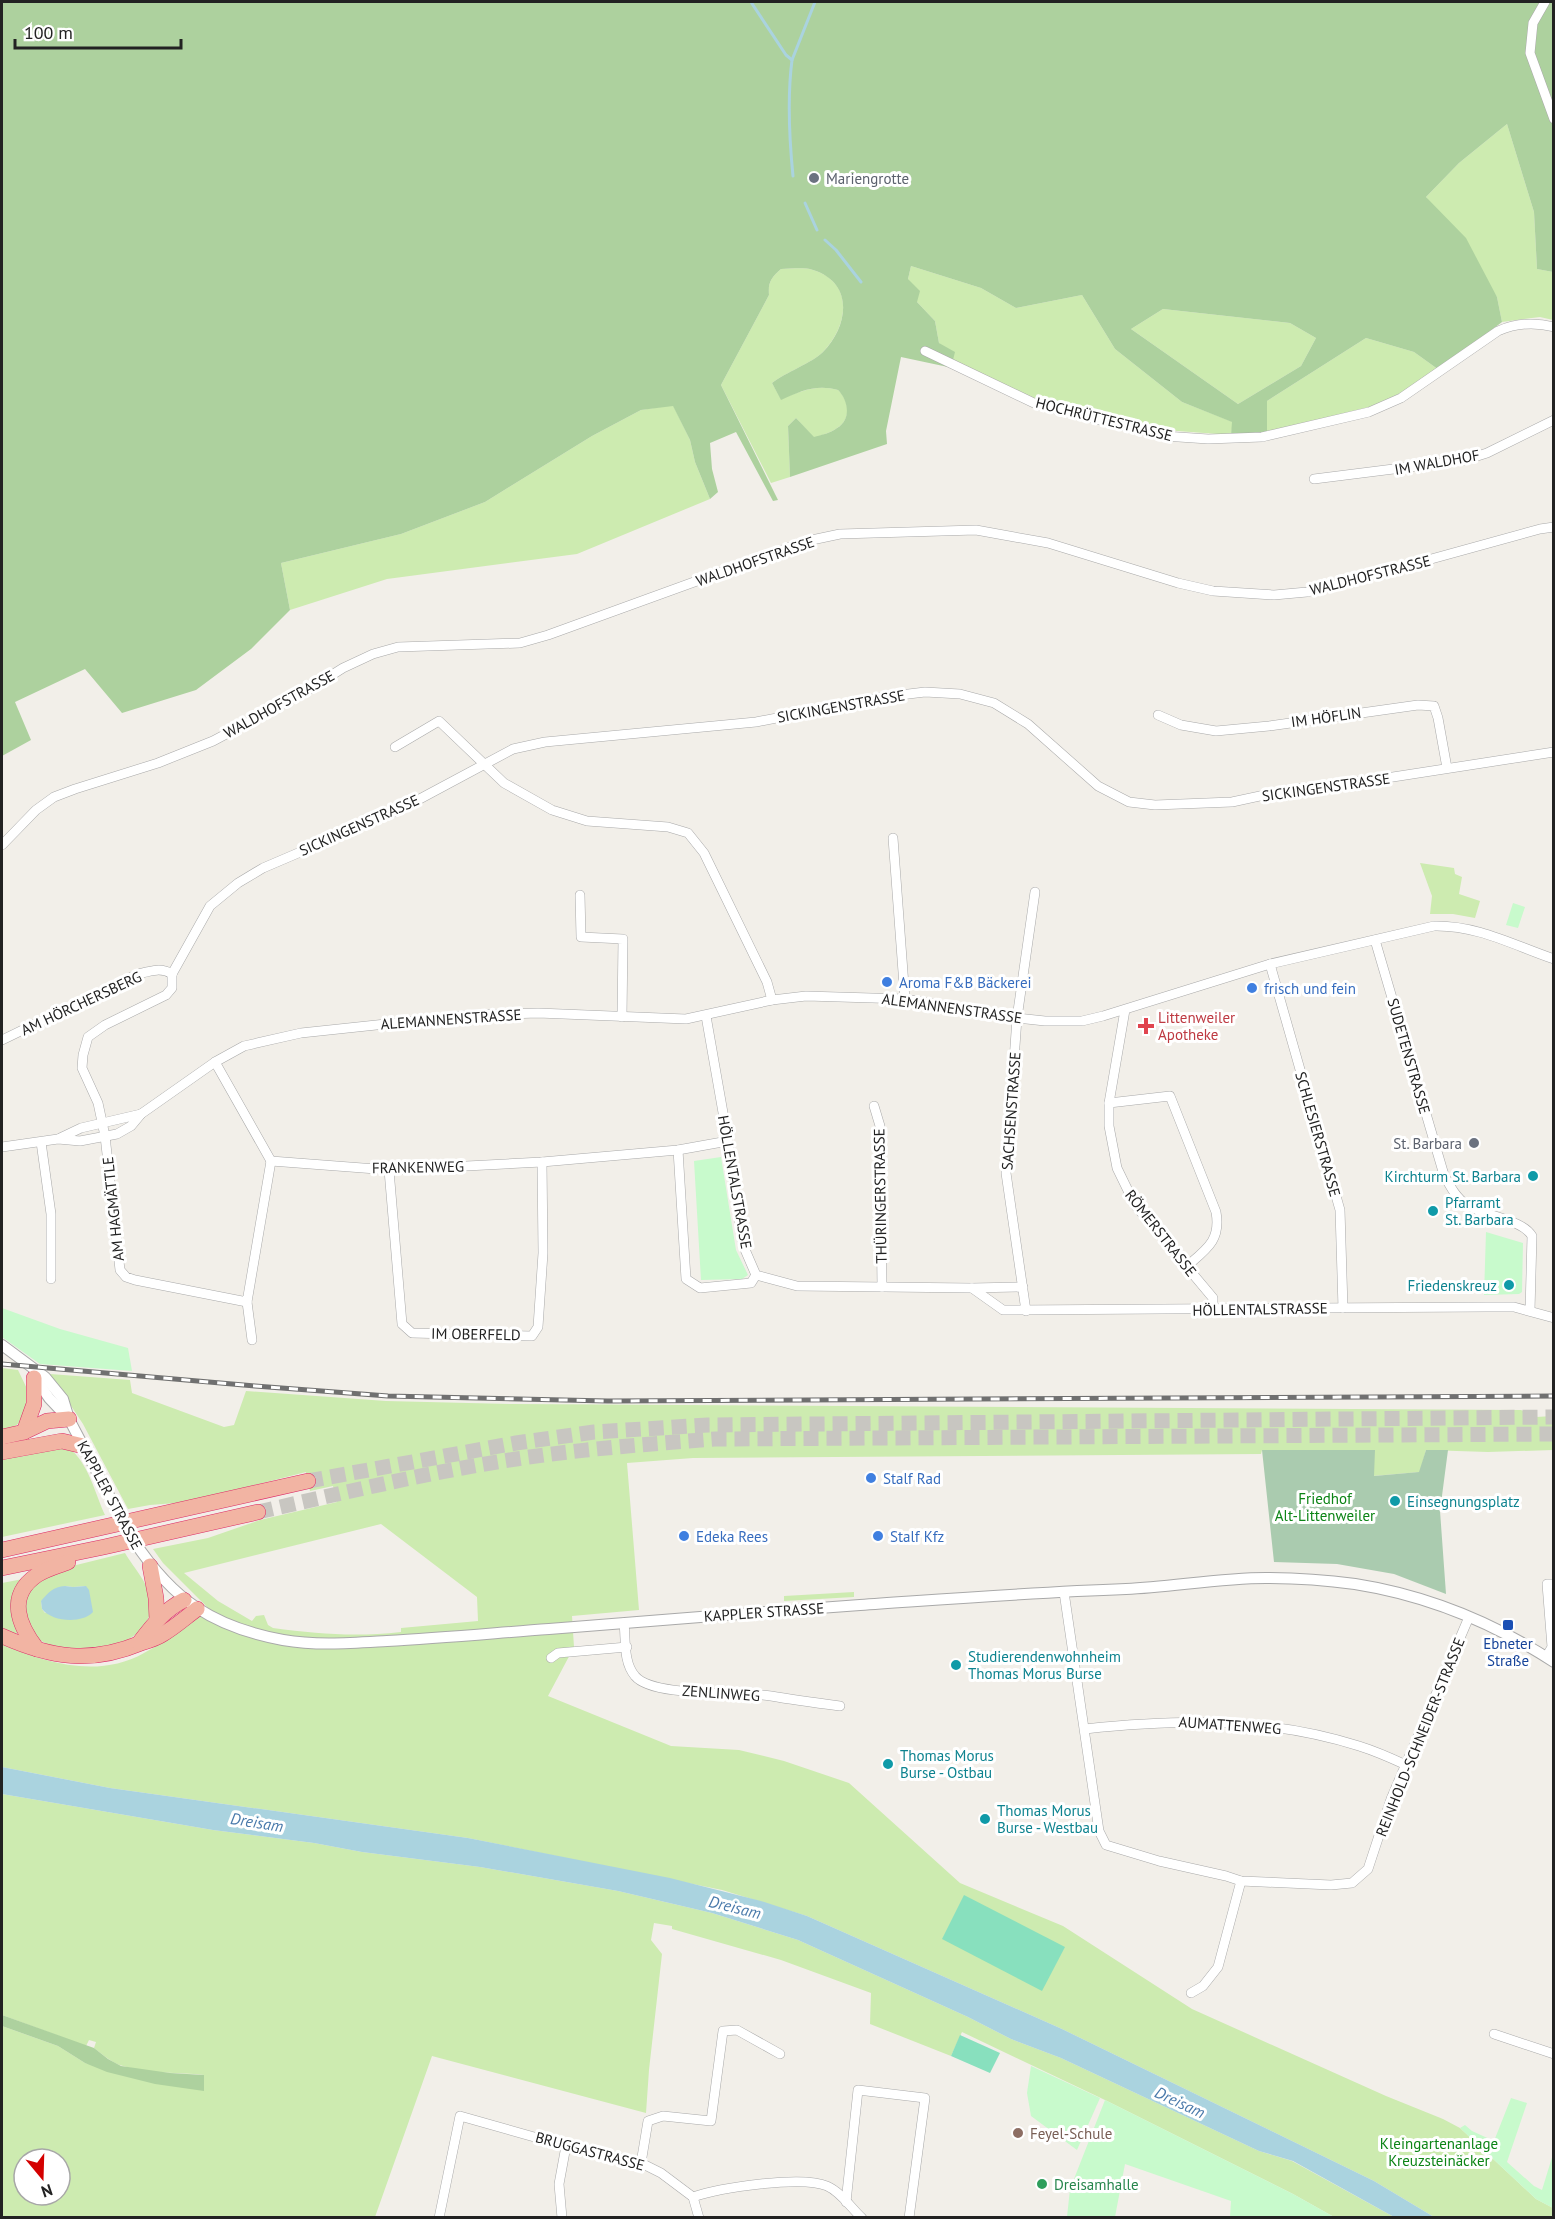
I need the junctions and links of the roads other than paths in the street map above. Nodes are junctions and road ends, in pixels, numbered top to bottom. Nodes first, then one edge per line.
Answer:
1 (1545, 2) edge
2 (1554, 119) edge
3 (1554, 327) edge
4 (926, 351) dead end
5 (1554, 420) edge
6 (1314, 478) dead end
7 (1554, 527) edge
8 (1158, 715) dead end
9 (395, 747) dead end
10 (1554, 752) edge
11 (484, 763) junction
12 (1447, 768) junction
13 (892, 838) dead end
14 (2, 844) edge
15 (1035, 892) dead end
16 (580, 895) dead end
17 (1375, 940) junction
18 (1554, 959) edge
19 (1270, 964) junction
20 (172, 974) junction
21 (905, 999) junction
22 (772, 1000) junction
23 (1125, 1010) junction
24 (706, 1016) junction
25 (622, 1017) junction
26 (1017, 1018) junction
27 (2, 1040) edge
28 (215, 1062) junction
29 (1109, 1103) junction
30 (874, 1106) dead end
31 (141, 1114) junction
32 (102, 1124) junction
33 (105, 1136) junction
34 (58, 1139) junction
35 (728, 1141) junction
36 (41, 1142) junction
37 (2, 1147) edge
38 (678, 1150) junction
39 (271, 1161) junction
40 (542, 1162) junction
41 (389, 1170) junction
42 (1187, 1266) junction
43 (51, 1279) dead end
44 (754, 1279) junction
45 (882, 1287) junction
46 (1023, 1287) junction
47 (972, 1288) junction
48 (247, 1302) junction
49 (1343, 1308) junction
50 (1213, 1310) junction
51 (1026, 1311) junction
52 (1530, 1311) junction
53 (1554, 1318) edge
54 (252, 1340) dead end
55 (2, 1345) edge
56 (33, 1373) junction
57 (69, 1419) junction
58 (24, 1432) junction
59 (2, 1437) edge
60 (36, 1445) junction
61 (83, 1446) junction
62 (2, 1452) edge
63 (308, 1481) tunnel mouth
64 (258, 1512) tunnel mouth
65 (104, 1547) junction
66 (2, 1550) edge
67 (150, 1566) junction
68 (2, 1568) edge
69 (1550, 1584) edge
70 (1064, 1592) junction
71 (190, 1604) junction
72 (1469, 1617) junction
73 (157, 1620) junction
74 (624, 1623) junction
75 (2, 1636) edge
76 (138, 1645) junction
77 (627, 1647) junction
78 (38, 1649) junction
79 (551, 1658) dead end
80 (1550, 1659) edge
81 (840, 1706) dead end
82 (1085, 1729) junction
83 (1406, 1764) junction
84 (1241, 1881) junction
85 (1191, 1993) dead end
86 (1494, 2034) dead end
87 (780, 2054) dead end
88 (1554, 2054) edge
89 (566, 2146) junction
90 (641, 2163) junction
91 (693, 2197) junction
92 (846, 2202) junction
93 (439, 2217) edge
94 (562, 2217) edge
95 (699, 2217) edge
96 (862, 2217) edge
97 (909, 2217) edge

1 - 2 street
3 - 4 street, HOCHRÜTTESTRASSE
5 - 6 street, IM WALDHOF
7 - 14 street, WALDHOFSTRASSE
8 - 12 street, IM HÖFLIN
9 - 11 street
10 - 12 street, SICKINGENSTRASSE
11 - 12 street, SICKINGENSTRASSE
11 - 20 street, SICKINGENSTRASSE
11 - 22 street
13 - 21 street
15 - 26 street, SACHSENSTRASSE
16 - 25 street
17 - 18 street, ALEMANNENSTRASSE
17 - 19 street, ALEMANNENSTRASSE
17 - 52 street, SUDETENSTRASSE
19 - 23 street, ALEMANNENSTRASSE
19 - 49 street, SCHLESIERSTRASSE
20 - 27 street, AM HÖRCHERSBERG
20 - 32 street, AM HÖRCHERSBERG
21 - 22 street, ALEMANNENSTRASSE
21 - 26 street, ALEMANNENSTRASSE
22 - 24 street, ALEMANNENSTRASSE
23 - 26 street, ALEMANNENSTRASSE
23 - 29 street, RÖMERSTRASSE
24 - 25 street, ALEMANNENSTRASSE
24 - 35 street, HÖLLENTALSTRASSE
25 - 28 street, ALEMANNENSTRASSE
26 - 46 street, SACHSENSTRASSE
28 - 31 street, ALEMANNENSTRASSE
28 - 39 street
29 - 42 street, RÖMERSTRASSE
29 - 42 street
30 - 45 street, THÜRINGERSTRASSE
31 - 32 street, ALEMANNENSTRASSE
31 - 33 street, ALEMANNENSTRASSE
32 - 33 street, AM HAGMÄTTLE
32 - 34 street, ALEMANNENSTRASSE
33 - 34 street, ALEMANNENSTRASSE
33 - 48 street, AM HAGMÄTTLE
34 - 36 street, ALEMANNENSTRASSE
35 - 38 street, FRANKENWEG
35 - 44 street, HÖLLENTALSTRASSE
36 - 37 street, ALEMANNENSTRASSE
36 - 43 street
38 - 40 street, FRANKENWEG
38 - 44 street
39 - 41 street, FRANKENWEG
39 - 48 street
40 - 41 street, FRANKENWEG
40 - 41 street, IM OBERFELD
42 - 50 street, RÖMERSTRASSE
44 - 45 street
45 - 47 street
46 - 47 street
46 - 51 street, SACHSENSTRASSE
47 - 51 street, HÖLLENTALSTRASSE
48 - 54 street
49 - 50 street, HÖLLENTALSTRASSE
49 - 52 street, HÖLLENTALSTRASSE
50 - 51 street, HÖLLENTALSTRASSE
52 - 53 street, HÖLLENTALSTRASSE
55 - 56 street, KAPPLER STRASSE
56 - 57 street, KAPPLER STRASSE
56 - 58 highway
57 - 58 highway
57 - 60 highway
57 - 61 street, KAPPLER STRASSE
58 - 59 highway
60 - 61 highway
60 - 62 highway
61 - 67 street, KAPPLER STRASSE, bridge
63 - 66 highway
64 - 65 highway
65 - 68 highway
65 - 78 highway
67 - 71 street, KAPPLER STRASSE
67 - 73 highway
69 - 80 street
70 - 72 street, KAPPLER STRASSE
70 - 74 street, KAPPLER STRASSE
70 - 82 street, REINHOLD-SCHNEIDER-STRASSE
71 - 73 highway
71 - 74 street, KAPPLER STRASSE
71 - 76 highway
72 - 80 street, KAPPLER STRASSE
72 - 83 street, REINHOLD-SCHNEIDER-STRASSE
73 - 76 highway
74 - 77 street, ZENLINWEG
75 - 78 highway
76 - 78 highway
77 - 79 street
77 - 81 street, ZENLINWEG
82 - 83 street, AUMATTENWEG
82 - 84 street, REINHOLD-SCHNEIDER-STRASSE
83 - 84 street, REINHOLD-SCHNEIDER-STRASSE
84 - 85 street
86 - 88 street
87 - 90 street
89 - 90 street, BRUGGASTRASSE
89 - 93 street, BRUGGASTRASSE
89 - 94 street
90 - 91 street, BRUGGASTRASSE
91 - 92 street
91 - 95 street
92 - 96 street
92 - 97 street

